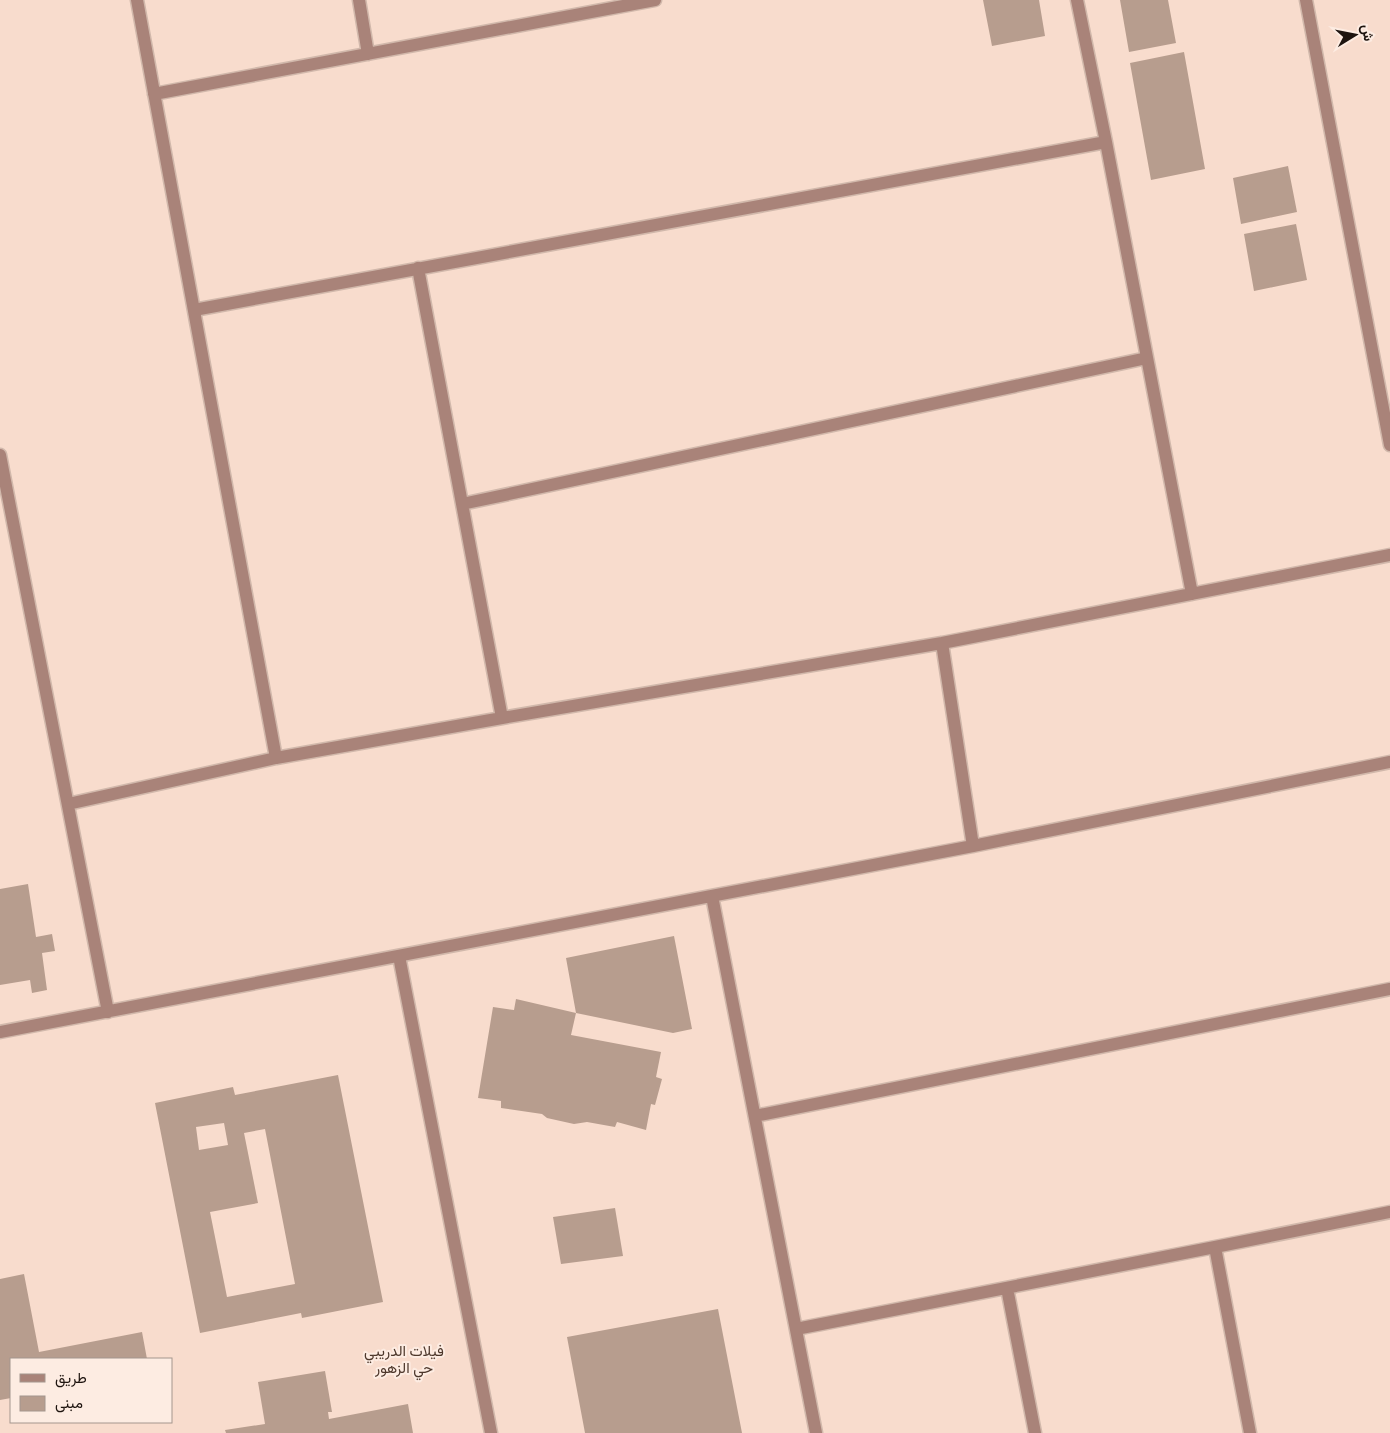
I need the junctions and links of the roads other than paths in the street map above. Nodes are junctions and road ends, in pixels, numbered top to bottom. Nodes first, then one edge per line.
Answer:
1 (137, 0) edge
2 (359, 0) edge
3 (655, 0) edge
4 (1077, 0) edge
5 (1306, 0) edge
6 (602, 5) edge
7 (368, 54) junction
8 (154, 94) junction
9 (1106, 142) junction
10 (418, 268) junction
11 (194, 310) junction
12 (1147, 358) junction
13 (1390, 445) edge
14 (0, 455) edge
15 (462, 504) junction
16 (1390, 555) edge
17 (1192, 594) junction
18 (942, 643) junction
19 (502, 718) junction
20 (276, 758) junction
21 (1390, 762) edge
22 (68, 804) junction
23 (974, 846) junction
24 (712, 896) junction
25 (399, 956) junction
26 (1390, 989) edge
27 (108, 1012) junction
28 (0, 1032) edge
29 (755, 1116) junction
30 (1390, 1212) edge
31 (1215, 1247) junction
32 (1007, 1288) junction
33 (796, 1329) junction
34 (491, 1433) edge
35 (816, 1433) edge
36 (1035, 1433) edge
37 (1250, 1433) edge

1 - 8 street
2 - 7 street
3 - 6 street
4 - 9 street
5 - 13 street
6 - 7 street
7 - 8 street
8 - 11 street
9 - 10 street
9 - 12 street
10 - 11 street
10 - 15 street
11 - 20 street
12 - 15 street
12 - 17 street
14 - 22 street
15 - 19 street
16 - 17 street
17 - 18 street
18 - 19 street
18 - 23 street
19 - 20 street
20 - 22 street
21 - 23 street
22 - 27 street
23 - 24 street
24 - 25 street
24 - 29 street
25 - 27 street
25 - 34 street
26 - 29 street
27 - 28 street
29 - 33 street
30 - 31 street
31 - 32 street
31 - 37 street
32 - 33 street
32 - 36 street
33 - 35 street

